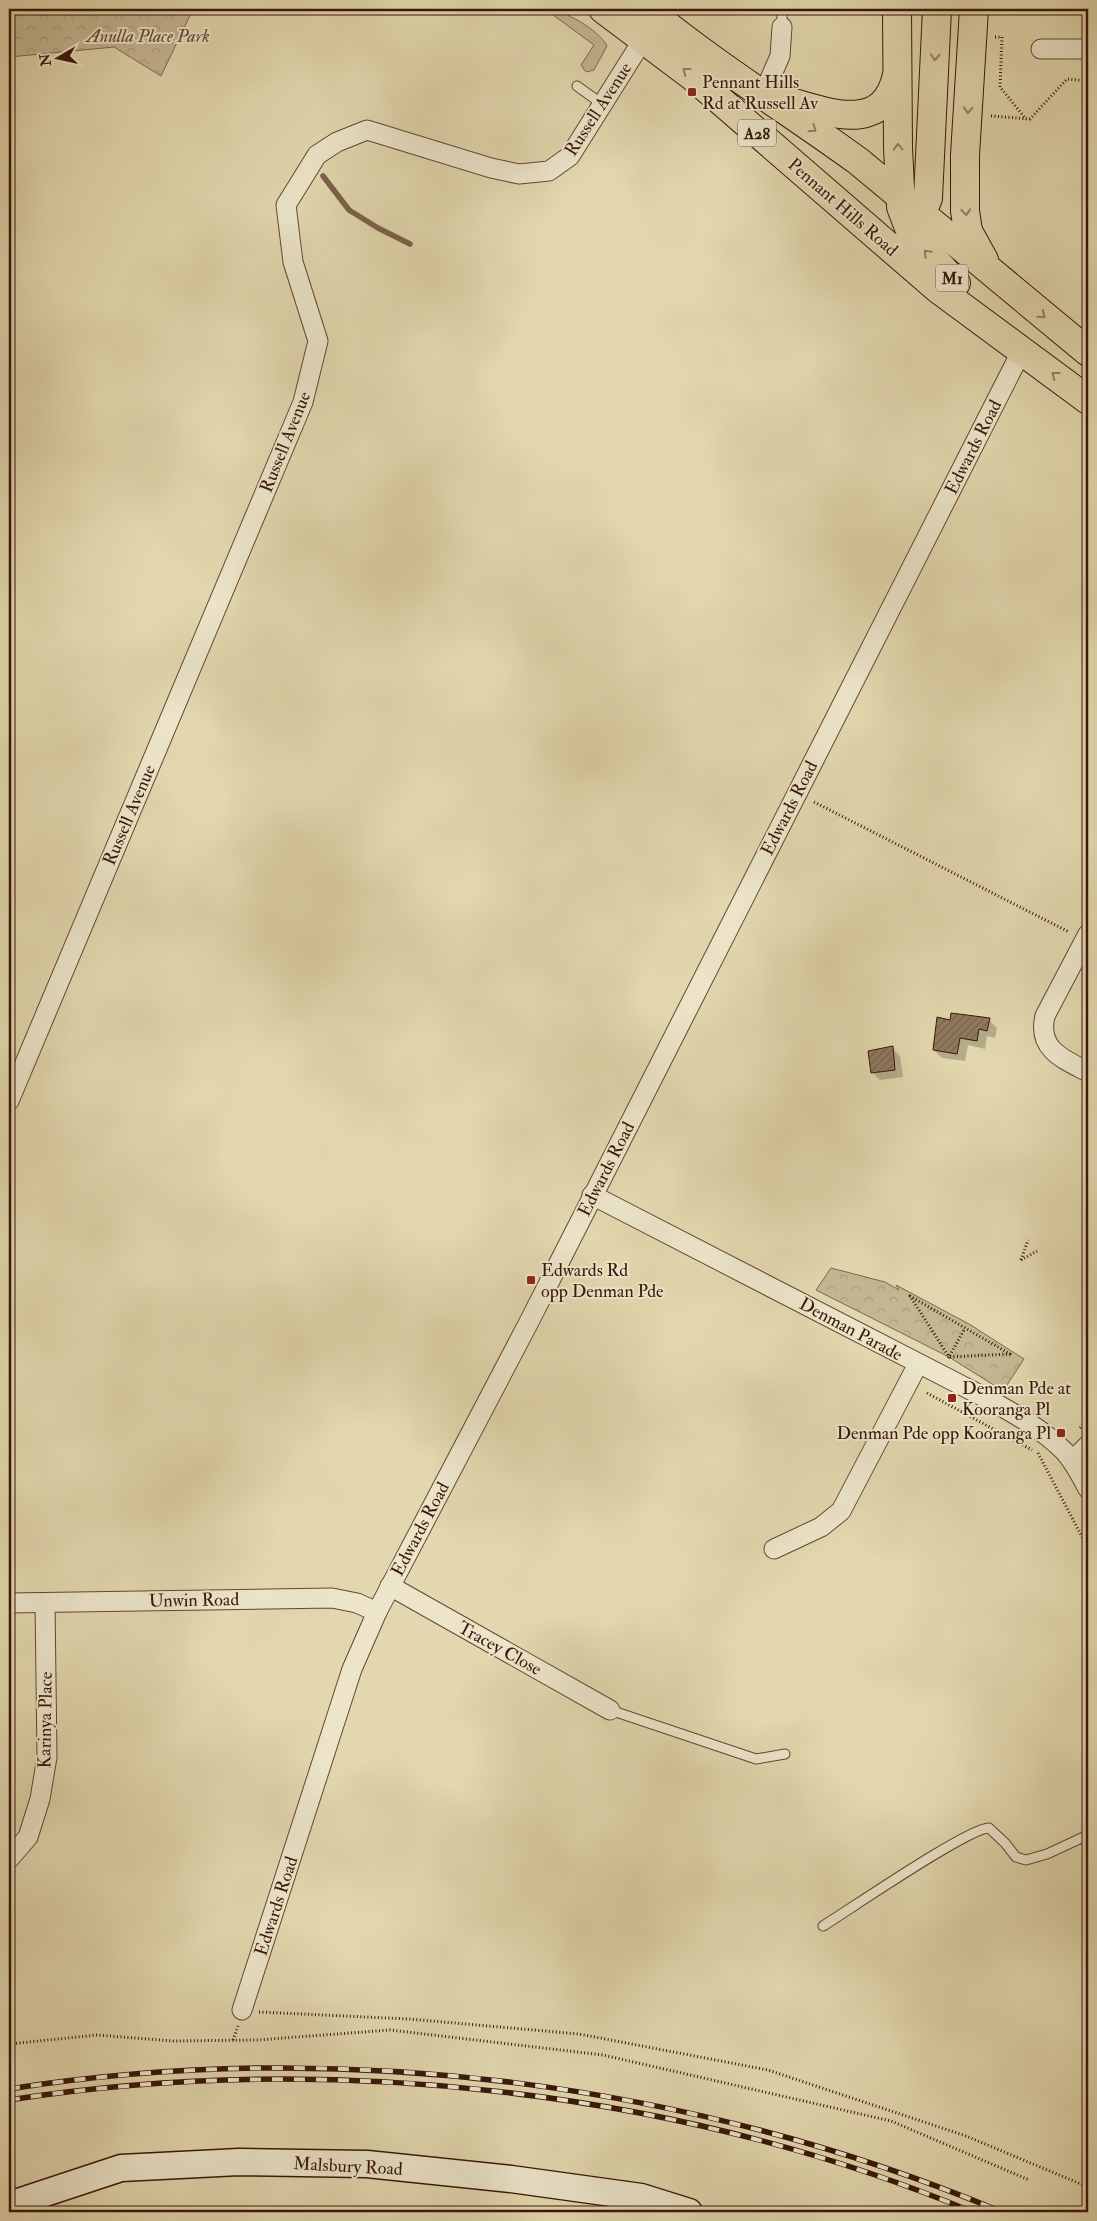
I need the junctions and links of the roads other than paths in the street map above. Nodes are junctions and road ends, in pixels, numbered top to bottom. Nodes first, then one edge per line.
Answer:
1 (603, 9) edge
2 (647, 9) edge
3 (897, 9) edge
4 (901, 9) edge
5 (937, 9) edge
6 (974, 9) edge
7 (782, 18) edge
8 (644, 38) junction
9 (898, 40) junction
10 (1041, 49) dead end
11 (1088, 49) edge
12 (898, 69) junction
13 (577, 86) dead end
14 (763, 95) junction
15 (602, 104) junction
16 (929, 187) junction
17 (900, 195) junction
18 (913, 218) junction
19 (865, 225) junction
20 (959, 245) junction
21 (1004, 284) junction
22 (1022, 350) junction
23 (1088, 352) edge
24 (1088, 400) edge
25 (1087, 937) edge
26 (1088, 1072) edge
27 (9, 1101) edge
28 (592, 1196) junction
29 (918, 1364) junction
30 (1088, 1445) edge
31 (1072, 1461) junction
32 (1088, 1489) edge
33 (774, 1549) dead end
34 (390, 1586) junction
35 (46, 1602) junction
36 (9, 1603) edge
37 (377, 1612) junction
38 (610, 1710) joint
39 (785, 1754) dead end
40 (1088, 1835) edge
41 (9, 1858) edge
42 (823, 1926) dead end
43 (242, 2010) road end
44 (9, 2205) edge
45 (689, 2212) edge

1 - 8 highway, Pennant Hills Road / A28
2 - 14 highway, A28
3 - 9 highway, M1
4 - 9 highway
5 -> 16 highway
6 -> 21 highway, M1
7 - 14 street
8 - 15 street, Russell Avenue
19 -> 8 highway, Pennant Hills Road / A28
9 - 12 highway, M1
10 - 11 street
12 - 14 highway
17 -> 12 highway, M1
13 - 15 lane
14 -> 17 highway, A28
15 - 27 street, Russell Avenue
16 - 18 highway
16 - 20 highway
17 - 18 highway, M1
18 - 19 highway
18 - 20 highway
22 -> 18 highway, M1
19 - 22 highway, Pennant Hills Road / A28
20 - 21 highway
21 -> 23 highway
24 -> 22 highway, Pennant Hills Road / A28
22 - 28 street, Edwards Road
25 - 26 street
28 - 29 street, Denman Parade
28 - 34 street, Edwards Road
29 - 31 street, Denman Parade
29 - 33 street
30 - 31 street
31 - 32 street, Denman Parade
34 - 37 street, Edwards Road
34 - 38 street, Tracey Close
35 - 36 street, Unwin Road
35 - 37 street, Unwin Road
35 - 41 street, Karinya Place
37 - 43 street, Edwards Road
38 - 39 lane
40 - 42 lane
44 - 45 street, Malsbury Road

